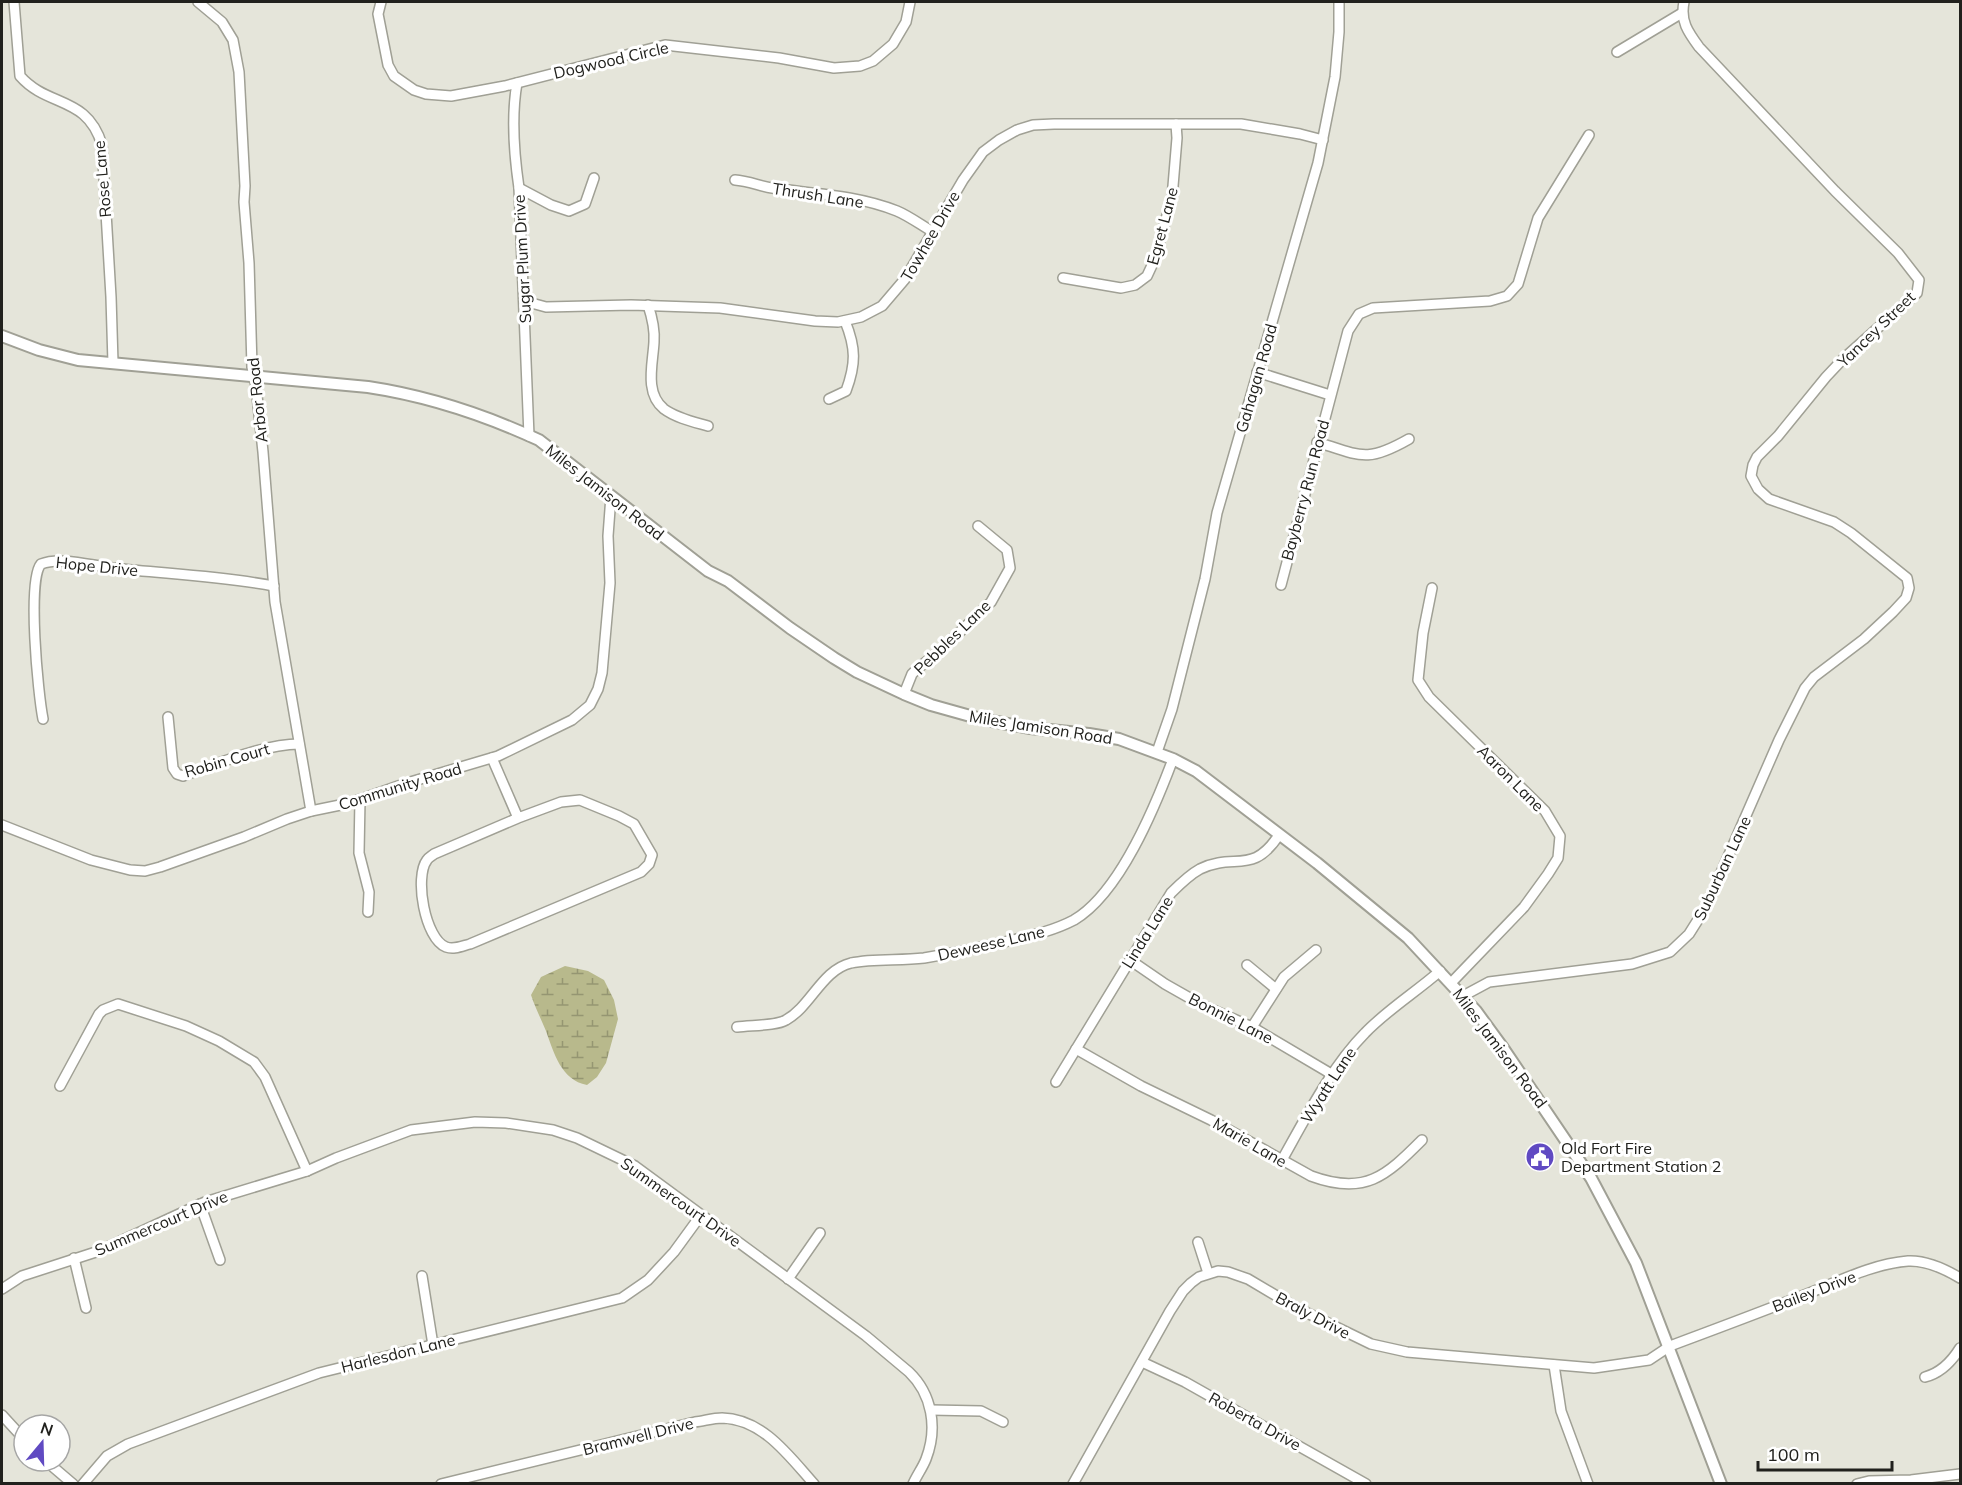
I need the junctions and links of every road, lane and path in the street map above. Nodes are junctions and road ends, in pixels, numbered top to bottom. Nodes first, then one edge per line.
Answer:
1 (14, 2) edge
2 (198, 2) edge
3 (381, 2) edge
4 (910, 2) edge
5 (1339, 2) edge
6 (1684, 2) edge
7 (1682, 13) junction
8 (1617, 52) dead end
9 (517, 83) junction
10 (1176, 124) junction
11 (1589, 135) dead end
12 (1323, 140) junction
13 (594, 178) dead end
14 (735, 180) dead end
15 (519, 188) junction
16 (933, 232) junction
17 (1063, 278) dead end
18 (524, 301) junction
19 (648, 305) junction
20 (845, 321) junction
21 (2, 336) edge
22 (113, 363) junction
23 (1257, 372) junction
24 (254, 376) junction
25 (1330, 395) junction
26 (829, 399) dead end
27 (708, 426) dead end
28 (530, 436) junction
29 (1409, 439) dead end
30 (1317, 442) junction
31 (611, 496) junction
32 (978, 526) dead end
33 (1281, 585) dead end
34 (274, 586) junction
35 (1432, 588) dead end
36 (1893, 612) joint
37 (904, 694) junction
38 (168, 717) dead end
39 (43, 719) dead end
40 (299, 744) junction
41 (1157, 752) junction
42 (492, 758) junction
43 (1173, 759) junction
44 (360, 800) junction
45 (311, 811) junction
46 (518, 818) junction
47 (2, 825) edge
48 (1280, 835) junction
49 (368, 912) dead end
50 (1316, 950) dead end
51 (1130, 960) junction
52 (1247, 965) dead end
53 (1440, 971) junction
54 (1451, 983) junction
55 (1276, 989) junction
56 (1463, 996) junction
57 (737, 1027) dead end
58 (1251, 1027) junction
59 (1076, 1049) junction
60 (1333, 1075) junction
61 (1056, 1082) dead end
62 (60, 1086) dead end
63 (1422, 1140) dead end
64 (1282, 1160) junction
65 (307, 1171) junction
66 (200, 1204) junction
67 (701, 1215) junction
68 (820, 1233) dead end
69 (1198, 1242) dead end
70 (74, 1258) junction
71 (220, 1260) dead end
72 (1208, 1273) junction
73 (422, 1276) dead end
74 (1960, 1278) edge
75 (788, 1279) junction
76 (2, 1289) edge
77 (86, 1308) dead end
78 (433, 1345) junction
79 (1670, 1346) junction
80 (1960, 1348) edge
81 (1142, 1362) junction
82 (1554, 1365) junction
83 (1925, 1377) dead end
84 (931, 1410) junction
85 (1003, 1422) dead end
86 (60, 1473) edge
87 (1960, 1474) edge
88 (73, 1484) edge
89 (83, 1484) edge
90 (441, 1484) edge
91 (814, 1484) edge
92 (913, 1484) edge
93 (1073, 1484) edge
94 (1366, 1484) edge
95 (1588, 1484) edge
96 (1721, 1484) edge
97 (1857, 1484) edge

1 - 22 street, Rose Lane
2 - 24 street, Arbor Road
3 - 9 street, Dogwood Circle
4 - 9 street, Dogwood Circle
5 - 12 street, Gahagan Road
6 - 7 street
7 - 8 street
7 - 36 street, Yancey Street
9 - 15 street, Sugar Plum Drive
10 - 12 street, Towhee Drive
10 - 16 street, Towhee Drive
10 - 17 street, Egret Lane
11 - 25 street, Bayberry Run Road
12 - 23 street, Gahagan Road
13 - 15 street
14 - 16 street, Thrush Lane
15 - 18 street, Sugar Plum Drive
16 - 20 street, Towhee Drive
18 - 19 street, Towhee Drive
18 - 28 street, Sugar Plum Drive
19 - 20 street, Towhee Drive
19 - 27 street
20 - 26 street
21 - 22 main road, Miles Jamison Road
22 - 24 main road, Miles Jamison Road
23 - 25 street
23 - 41 street, Gahagan Road
24 - 28 main road, Miles Jamison Road
24 - 34 street, Arbor Road
25 - 30 street, Bayberry Run Road
28 - 31 main road, Miles Jamison Road
29 - 30 street
30 - 33 street, Bayberry Run Road
31 - 37 main road, Miles Jamison Road
31 - 42 street, Community Road
32 - 37 street, Pebbles Lane
34 - 39 street, Hope Drive
34 - 40 street, Arbor Road
35 - 54 street, Aaron Lane
36 - 56 street, Suburban Lane
37 - 41 main road, Miles Jamison Road
38 - 40 street, Robin Court
40 - 45 street, Arbor Road
41 - 43 main road, Miles Jamison Road
42 - 44 street, Community Road
42 - 46 street
43 - 48 main road, Miles Jamison Road
43 - 57 street, Deweese Lane
44 - 45 street, Community Road
44 - 49 street
45 - 47 street, Community Road
46 - 46 street
48 - 51 street, Linda Lane
48 - 53 main road, Miles Jamison Road
50 - 55 street
51 - 58 street, Bonnie Lane
51 - 59 street, Linda Lane
52 - 55 street
53 - 54 main road, Miles Jamison Road
53 - 60 street, Wyatt Lane
54 - 56 main road, Miles Jamison Road
55 - 58 street
56 - 79 main road, Miles Jamison Road
58 - 60 street, Bonnie Lane
59 - 61 street, Linda Lane
59 - 64 street, Marie Lane
60 - 64 street, Wyatt Lane
62 - 65 street
63 - 64 street, Marie Lane
65 - 66 street, Summercourt Drive
65 - 67 street, Summercourt Drive
66 - 70 street, Summercourt Drive
66 - 71 street
67 - 75 street, Summercourt Drive
67 - 78 street, Harlesdon Lane
68 - 75 street
69 - 72 street
70 - 76 street, Summercourt Drive
70 - 77 street
72 - 81 street
72 - 82 street, Braly Drive
73 - 78 street
74 - 79 street, Bailey Drive
75 - 84 street, Summercourt Drive
78 - 89 street, Harlesdon Lane
79 - 82 street, Braly Drive
79 - 96 main road, Miles Jamison Road
80 - 83 street
81 - 93 street
81 - 94 street, Roberta Drive
82 - 95 street
84 - 85 street
84 - 92 street, Summercourt Drive
86 - 88 street
87 - 97 street
90 - 91 street, Bramwell Drive

